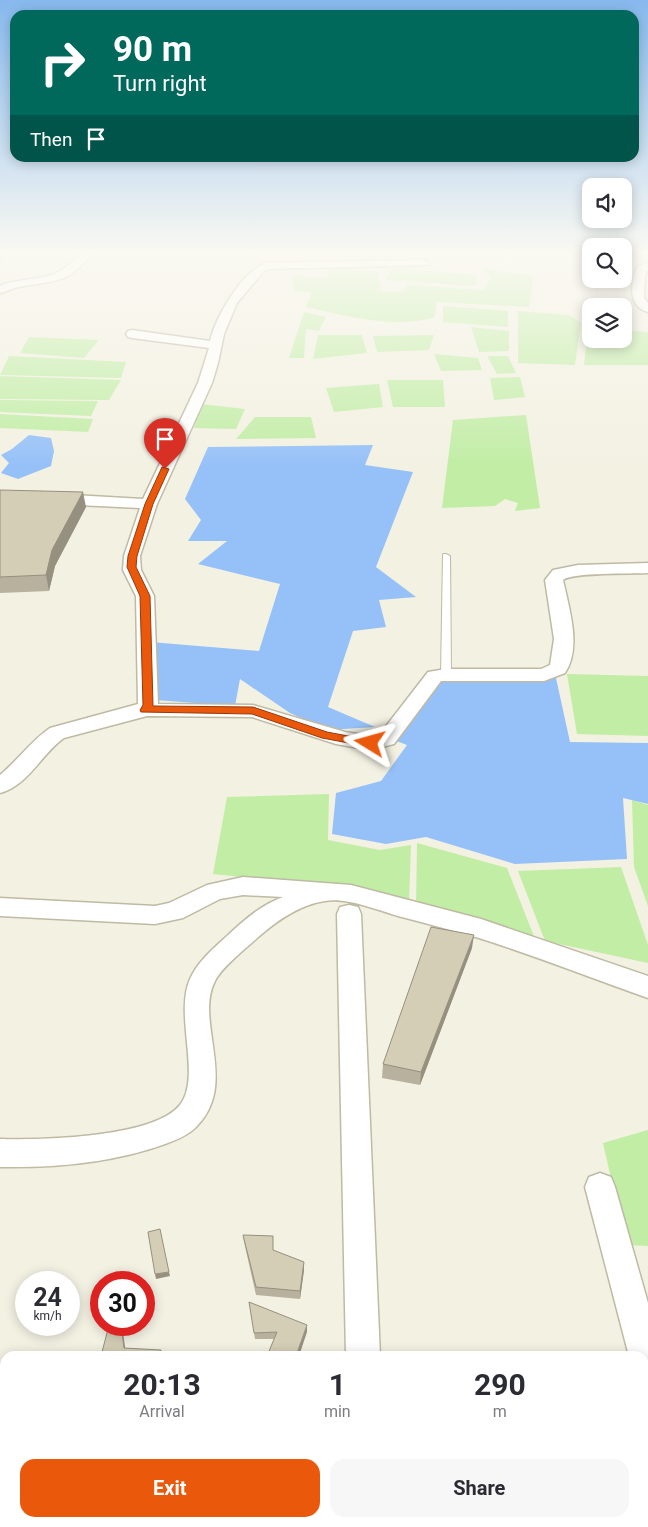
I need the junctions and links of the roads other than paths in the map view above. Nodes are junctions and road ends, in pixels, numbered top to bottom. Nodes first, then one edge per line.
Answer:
1 (223, 323) edge
2 (132, 334) dead end
3 (214, 345) junction
4 (0, 499) edge
5 (149, 504) junction
6 (446, 556) dead end
7 (648, 568) edge
8 (446, 675) junction
9 (145, 710) junction
10 (0, 766) edge
11 (22, 767) junction
12 (0, 786) edge
13 (325, 892) junction
14 (0, 907) edge
15 (349, 914) dead end
16 (648, 987) edge
17 (0, 1153) edge
18 (600, 1188) dead end
19 (363, 1351) edge
20 (645, 1351) edge

1 - 3 street
2 - 3 street
3 - 5 street
4 - 5 street
5 - 9 street
6 - 8 lane
7 - 8 street
8 - 9 street
9 - 11 street
10 - 11 street
11 - 12 street
13 - 14 street
13 - 16 street
13 - 17 street
15 - 19 street
18 - 20 street

